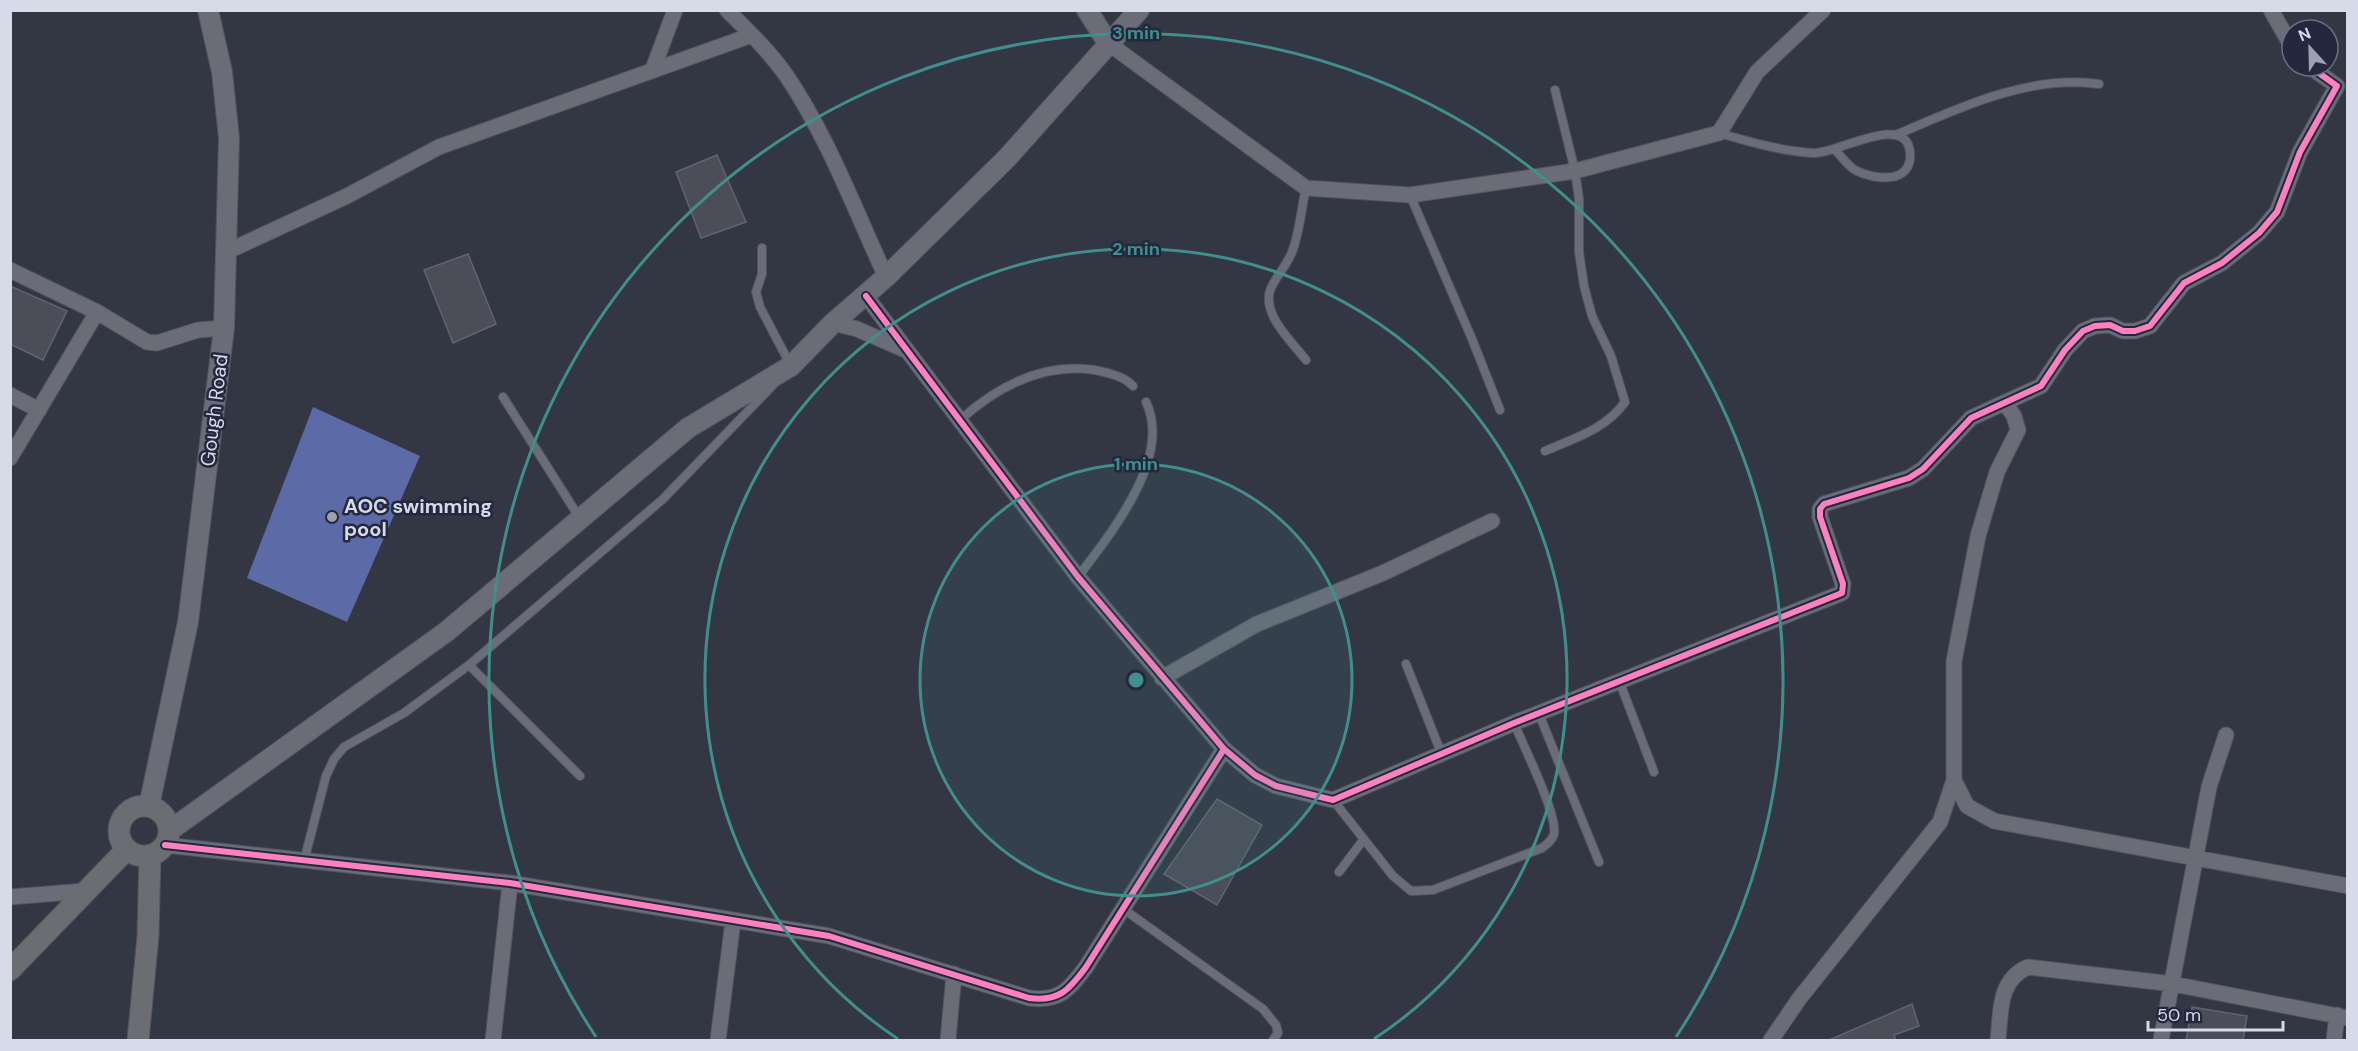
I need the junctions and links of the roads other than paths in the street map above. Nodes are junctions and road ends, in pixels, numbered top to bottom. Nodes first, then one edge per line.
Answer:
1 (207, 10) edge
2 (675, 10) edge
3 (727, 10) edge
4 (1087, 10) edge
5 (1823, 10) edge
6 (2271, 10) edge
7 (1133, 13) edge
8 (2280, 25) edge
9 (752, 35) junction
10 (1108, 44) junction
11 (653, 69) junction
12 (2326, 78) edge
13 (2099, 84) dead end
14 (1556, 90) dead end
15 (1719, 134) junction
16 (1896, 135) junction
17 (1836, 151) junction
18 (1575, 171) junction
19 (1306, 188) junction
20 (1410, 195) junction
21 (762, 248) dead end
22 (224, 252) junction
23 (10, 270) edge
24 (886, 277) junction
25 (866, 296) junction
26 (97, 312) junction
27 (833, 323) junction
28 (224, 328) junction
29 (908, 351) junction
30 (1306, 360) dead end
31 (792, 366) junction
32 (1133, 386) dead end
33 (10, 395) edge
34 (503, 397) dead end
35 (1146, 402) dead end
36 (2005, 403) junction
37 (39, 410) junction
38 (1500, 410) dead end
39 (960, 420) junction
40 (1545, 451) dead end
41 (10, 458) edge
42 (580, 518) junction
43 (1491, 521) dead end
44 (1078, 577) junction
45 (1406, 664) dead end
46 (469, 665) junction
47 (1162, 678) junction
48 (1620, 683) junction
49 (1539, 714) junction
50 (1514, 723) junction
51 (2226, 735) dead end
52 (1224, 749) junction
53 (1442, 755) junction
54 (1654, 772) dead end
55 (580, 776) dead end
56 (1953, 780) junction
57 (1333, 800) junction
58 (149, 806) junction
59 (1364, 839) junction
60 (162, 844) junction
61 (127, 849) junction
62 (304, 861) junction
63 (2196, 861) junction
64 (1599, 862) dead end
65 (1339, 872) dead end
66 (510, 883) junction
67 (2348, 886) edge
68 (85, 891) junction
69 (10, 897) edge
70 (1122, 908) junction
71 (733, 921) junction
72 (10, 970) edge
73 (954, 974) junction
74 (2173, 984) junction
75 (2342, 1017) edge
76 (138, 1041) edge
77 (493, 1041) edge
78 (718, 1041) edge
79 (948, 1041) edge
80 (1274, 1041) edge
81 (1771, 1041) edge
82 (1998, 1041) edge
83 (2161, 1041) edge
84 (2334, 1041) edge

1 - 22 street, Gough Road
2 - 11 street
3 - 9 street
4 - 10 street
5 - 15 street
6 - 8 street
7 - 10 street
9 - 11 street
9 - 24 street
10 - 19 street
10 - 24 street
11 - 22 street
12 - 36 street
13 - 16 lane
14 - 18 lane
15 - 17 lane
15 - 18 street
16 - 17 lane
16 - 17 lane
18 - 20 street
18 - 40 lane
19 - 20 street
19 - 30 lane
20 - 38 lane
21 - 31 lane
22 - 28 street, Gough Road
23 - 26 street
24 - 25 street
25 - 27 street
25 - 29 street
26 - 28 street
26 - 37 street
27 - 29 street
27 - 31 street
28 - 58 street, Gough Road
29 - 39 street
31 - 42 street
31 - 46 lane
32 - 39 lane
33 - 37 street
34 - 42 lane
35 - 44 lane
36 - 48 street
36 - 56 street
37 - 41 street
39 - 44 street
42 - 60 street
43 - 47 street
44 - 47 street
45 - 53 lane
46 - 55 lane
46 - 62 lane
47 - 52 street
48 - 49 street
48 - 54 lane
49 - 50 street
49 - 64 lane
50 - 53 street
50 - 59 lane
51 - 63 street
52 - 57 street
52 - 70 street
53 - 57 street
56 - 63 street
56 - 81 street
57 - 59 lane
58 - 60 main road
58 - 61 main road
59 - 65 lane
60 - 61 main road
60 - 62 street
60 - 76 main road
61 - 68 main road
62 - 66 street
63 - 67 street
63 - 74 street
66 - 71 street
66 - 77 street
68 - 69 street
68 - 72 main road
70 - 73 street
70 - 80 lane
71 - 73 street
71 - 78 street
73 - 79 street
74 - 75 street
74 - 82 street
74 - 83 street
75 - 84 street

